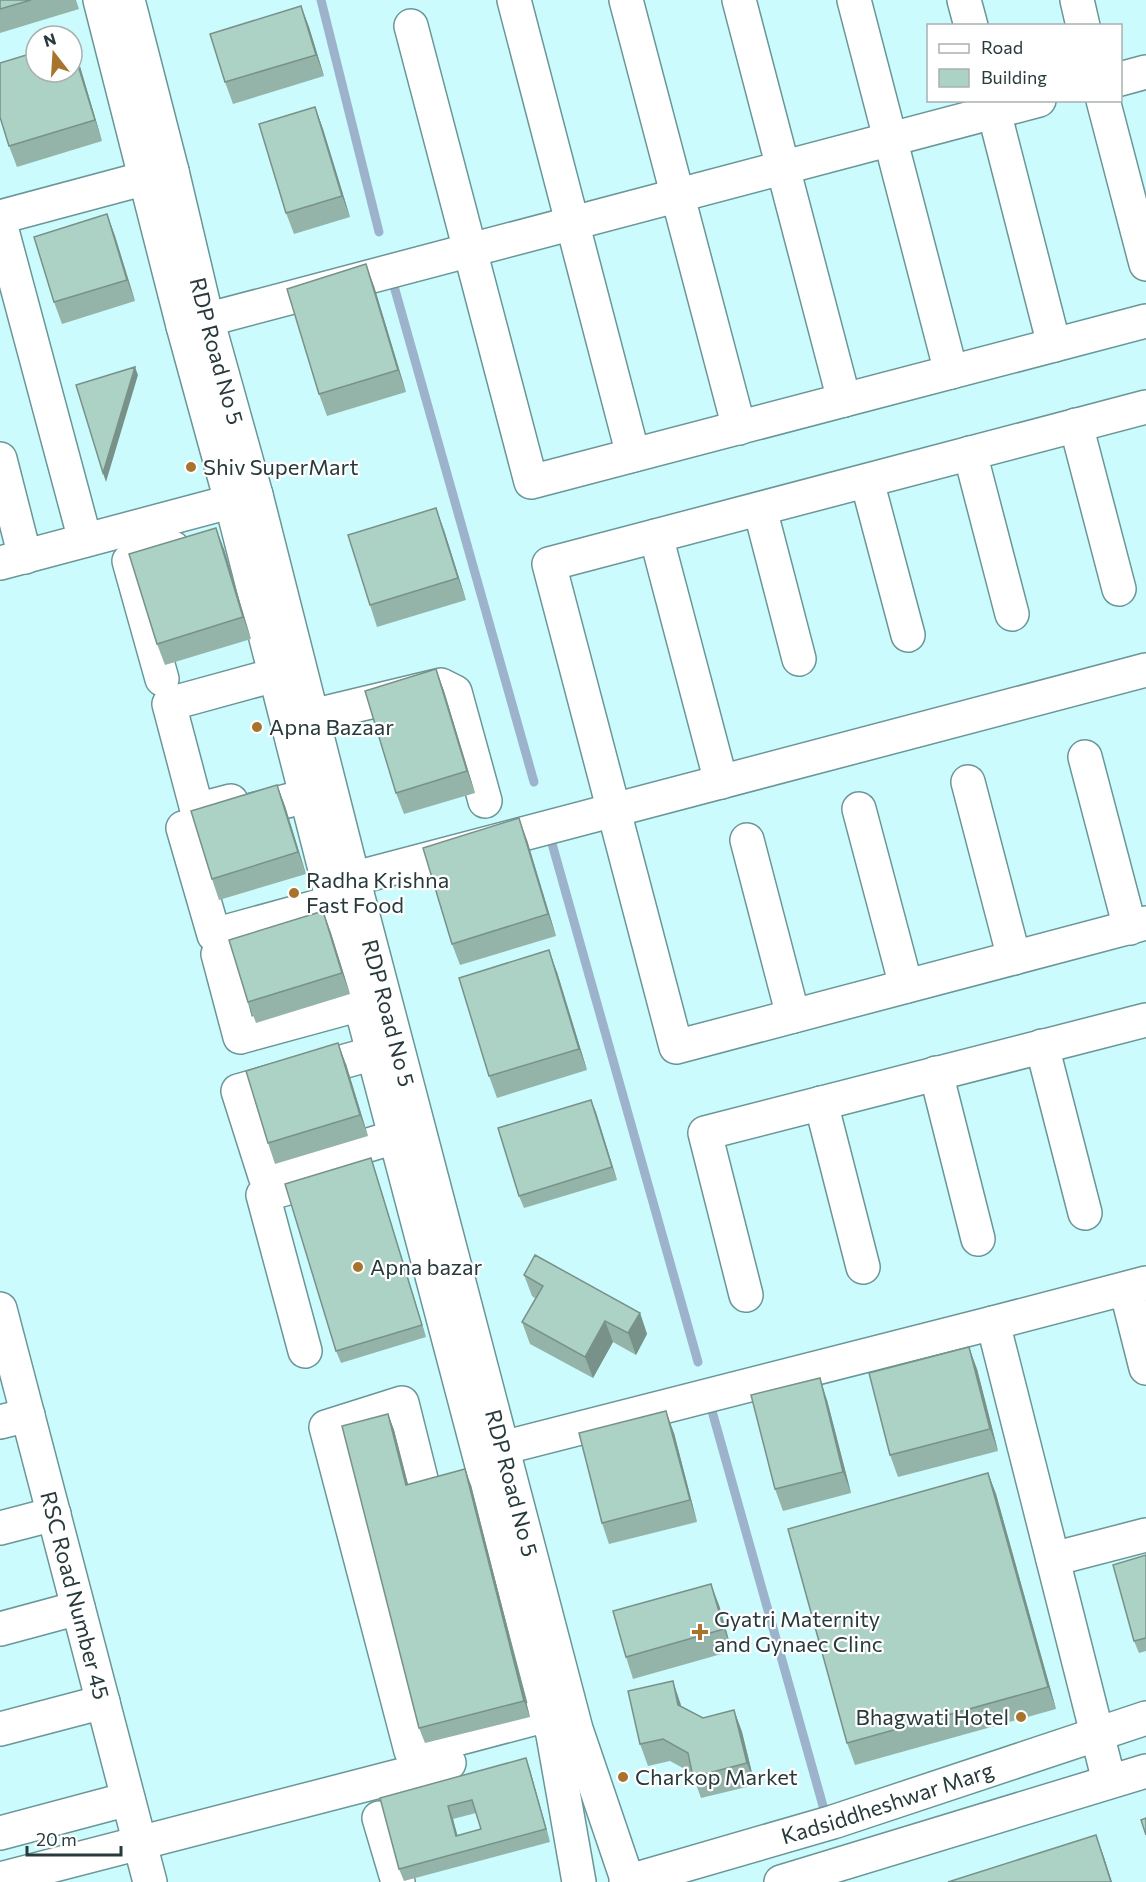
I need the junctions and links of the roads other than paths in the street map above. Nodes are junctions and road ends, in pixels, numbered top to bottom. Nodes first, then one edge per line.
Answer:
1 (100, 0) edge
2 (128, 0) edge
3 (514, 0) edge
4 (626, 0) edge
5 (739, 0) edge
6 (854, 0) edge
7 (964, 0) edge
8 (1077, 0) edge
9 (970, 24) edge
10 (1083, 24) edge
11 (411, 26) dead end
12 (1146, 72) edge
13 (1122, 78) edge
14 (1023, 102) edge
15 (1104, 102) edge
16 (992, 106) edge
17 (890, 139) junction
18 (783, 168) junction
19 (159, 174) junction
20 (678, 196) junction
21 (0, 217) edge
22 (572, 223) junction
23 (0, 224) edge
24 (470, 250) junction
25 (1146, 264) edge
26 (1146, 321) edge
27 (195, 323) junction
28 (1054, 345) junction
29 (951, 372) junction
30 (844, 400) junction
31 (1146, 407) edge
32 (1076, 425) junction
33 (739, 428) junction
34 (970, 453) junction
35 (633, 455) junction
36 (0, 459) edge
37 (867, 481) junction
38 (244, 498) junction
39 (760, 508) junction
40 (176, 516) junction
41 (656, 536) junction
42 (85, 540) junction
43 (13, 560) edge
44 (1119, 589) dead end
45 (1012, 614) dead end
46 (908, 635) dead end
47 (800, 659) dead end
48 (1146, 670) edge
49 (276, 675) junction
50 (162, 679) edge
51 (312, 716) junction
52 (1085, 757) dead end
53 (721, 782) junction
54 (968, 782) dead end
55 (304, 788) junction
56 (486, 801) dead end
57 (860, 809) dead end
58 (614, 810) junction
59 (747, 840) dead end
60 (339, 897) junction
61 (1138, 926) edge
62 (1014, 958) junction
63 (906, 986) junction
64 (360, 1004) junction
65 (793, 1016) junction
66 (1146, 1020) edge
67 (1042, 1046) junction
68 (374, 1053) junction
69 (936, 1074) junction
70 (821, 1103) junction
71 (398, 1147) junction
72 (1085, 1213) dead end
73 (978, 1239) dead end
74 (863, 1267) dead end
75 (1136, 1286) edge
76 (746, 1295) dead end
77 (1, 1319) edge
78 (993, 1323) junction
79 (305, 1351) dead end
80 (1146, 1368) edge
81 (14, 1419) edge
82 (502, 1448) junction
83 (422, 1483) edge
84 (54, 1514) junction
85 (0, 1528) edge
86 (1146, 1535) edge
87 (1053, 1559) junction
88 (78, 1608) junction
89 (0, 1629) edge
90 (103, 1702) junction
91 (1146, 1718) edge
92 (559, 1726) junction
93 (0, 1729) edge
94 (1097, 1733) junction
95 (1146, 1771) edge
96 (1108, 1781) junction
97 (129, 1799) junction
98 (379, 1818) edge
99 (0, 1833) edge
100 (140, 1844) junction
101 (0, 1879) edge
102 (150, 1882) edge
103 (398, 1882) edge
104 (579, 1882) edge
105 (628, 1882) edge
106 (781, 1882) edge

1 - 19 main road, RDP Road No 5
2 - 19 main road, RDP Road No 5
3 - 22 main road
4 - 20 main road
5 - 18 main road
6 - 17 main road
7 - 9 main road
8 - 10 main road
11 - 24 main road
12 - 13 main road
14 - 16 main road
15 - 25 main road
16 - 17 main road
16 - 28 main road
17 - 18 main road
17 - 29 main road
18 - 20 main road
18 - 30 main road
19 - 21 main road
19 - 27 main road, RDP Road No 5
20 - 22 main road
20 - 33 main road
22 - 24 main road
22 - 35 main road
23 - 42 main road
24 - 27 main road
24 - 35 main road
26 - 28 main road
27 - 38 main road, RDP Road No 5
28 - 29 main road
29 - 30 main road
30 - 33 main road
31 - 32 main road
32 - 34 main road
32 - 44 main road
33 - 35 main road
34 - 37 main road
34 - 45 main road
36 - 43 main road
37 - 39 main road
37 - 46 main road
38 - 40 main road
38 - 49 main road, RDP Road No 5
38 - 51 main road, RDP Road No 5
39 - 41 main road
39 - 47 main road
40 - 42 main road
40 - 50 main road
41 - 53 main road
41 - 58 main road
42 - 43 main road
48 - 53 main road
49 - 55 main road, RDP Road No 5
49 - 55 main road
51 - 56 main road
51 - 60 main road, RDP Road No 5
52 - 61 main road
53 - 58 main road
54 - 62 main road
55 - 60 main road, RDP Road No 5
55 - 60 main road
57 - 63 main road
58 - 60 main road
58 - 65 main road
59 - 65 main road
60 - 64 main road, RDP Road No 5
60 - 64 main road
60 - 82 main road, RDP Road No 5
61 - 62 main road
62 - 63 main road
63 - 65 main road
64 - 68 main road, RDP Road No 5
66 - 67 main road
67 - 69 main road
67 - 72 main road
68 - 71 main road, RDP Road No 5
68 - 71 main road
69 - 70 main road
69 - 73 main road
70 - 74 main road
70 - 76 main road
71 - 79 main road
71 - 92 main road, RDP Road No 5
75 - 78 main road
75 - 80 main road
77 - 81 main road, RSC Road Number 45
78 - 82 main road
78 - 87 main road
81 - 84 main road, RSC Road Number 45
82 - 92 main road, RDP Road No 5
83 - 92 main road
84 - 85 main road
84 - 88 main road, RSC Road Number 45
86 - 87 main road
87 - 94 main road
88 - 89 main road
88 - 90 main road, RSC Road Number 45
90 - 93 main road
90 - 97 main road, RSC Road Number 45
91 - 94 main road, Kadsiddheshwar Marg
92 - 100 main road
92 - 104 main road, RDP Road No 5
92 - 105 main road, RDP Road No 5
94 - 96 main road
94 - 105 main road, Kadsiddheshwar Marg
95 - 96 main road, Kadsiddheshwar Marg
96 - 106 main road, Kadsiddheshwar Marg
97 - 99 main road
97 - 100 main road, RSC Road Number 45
98 - 103 main road
100 - 101 main road
100 - 102 main road, RSC Road Number 45

